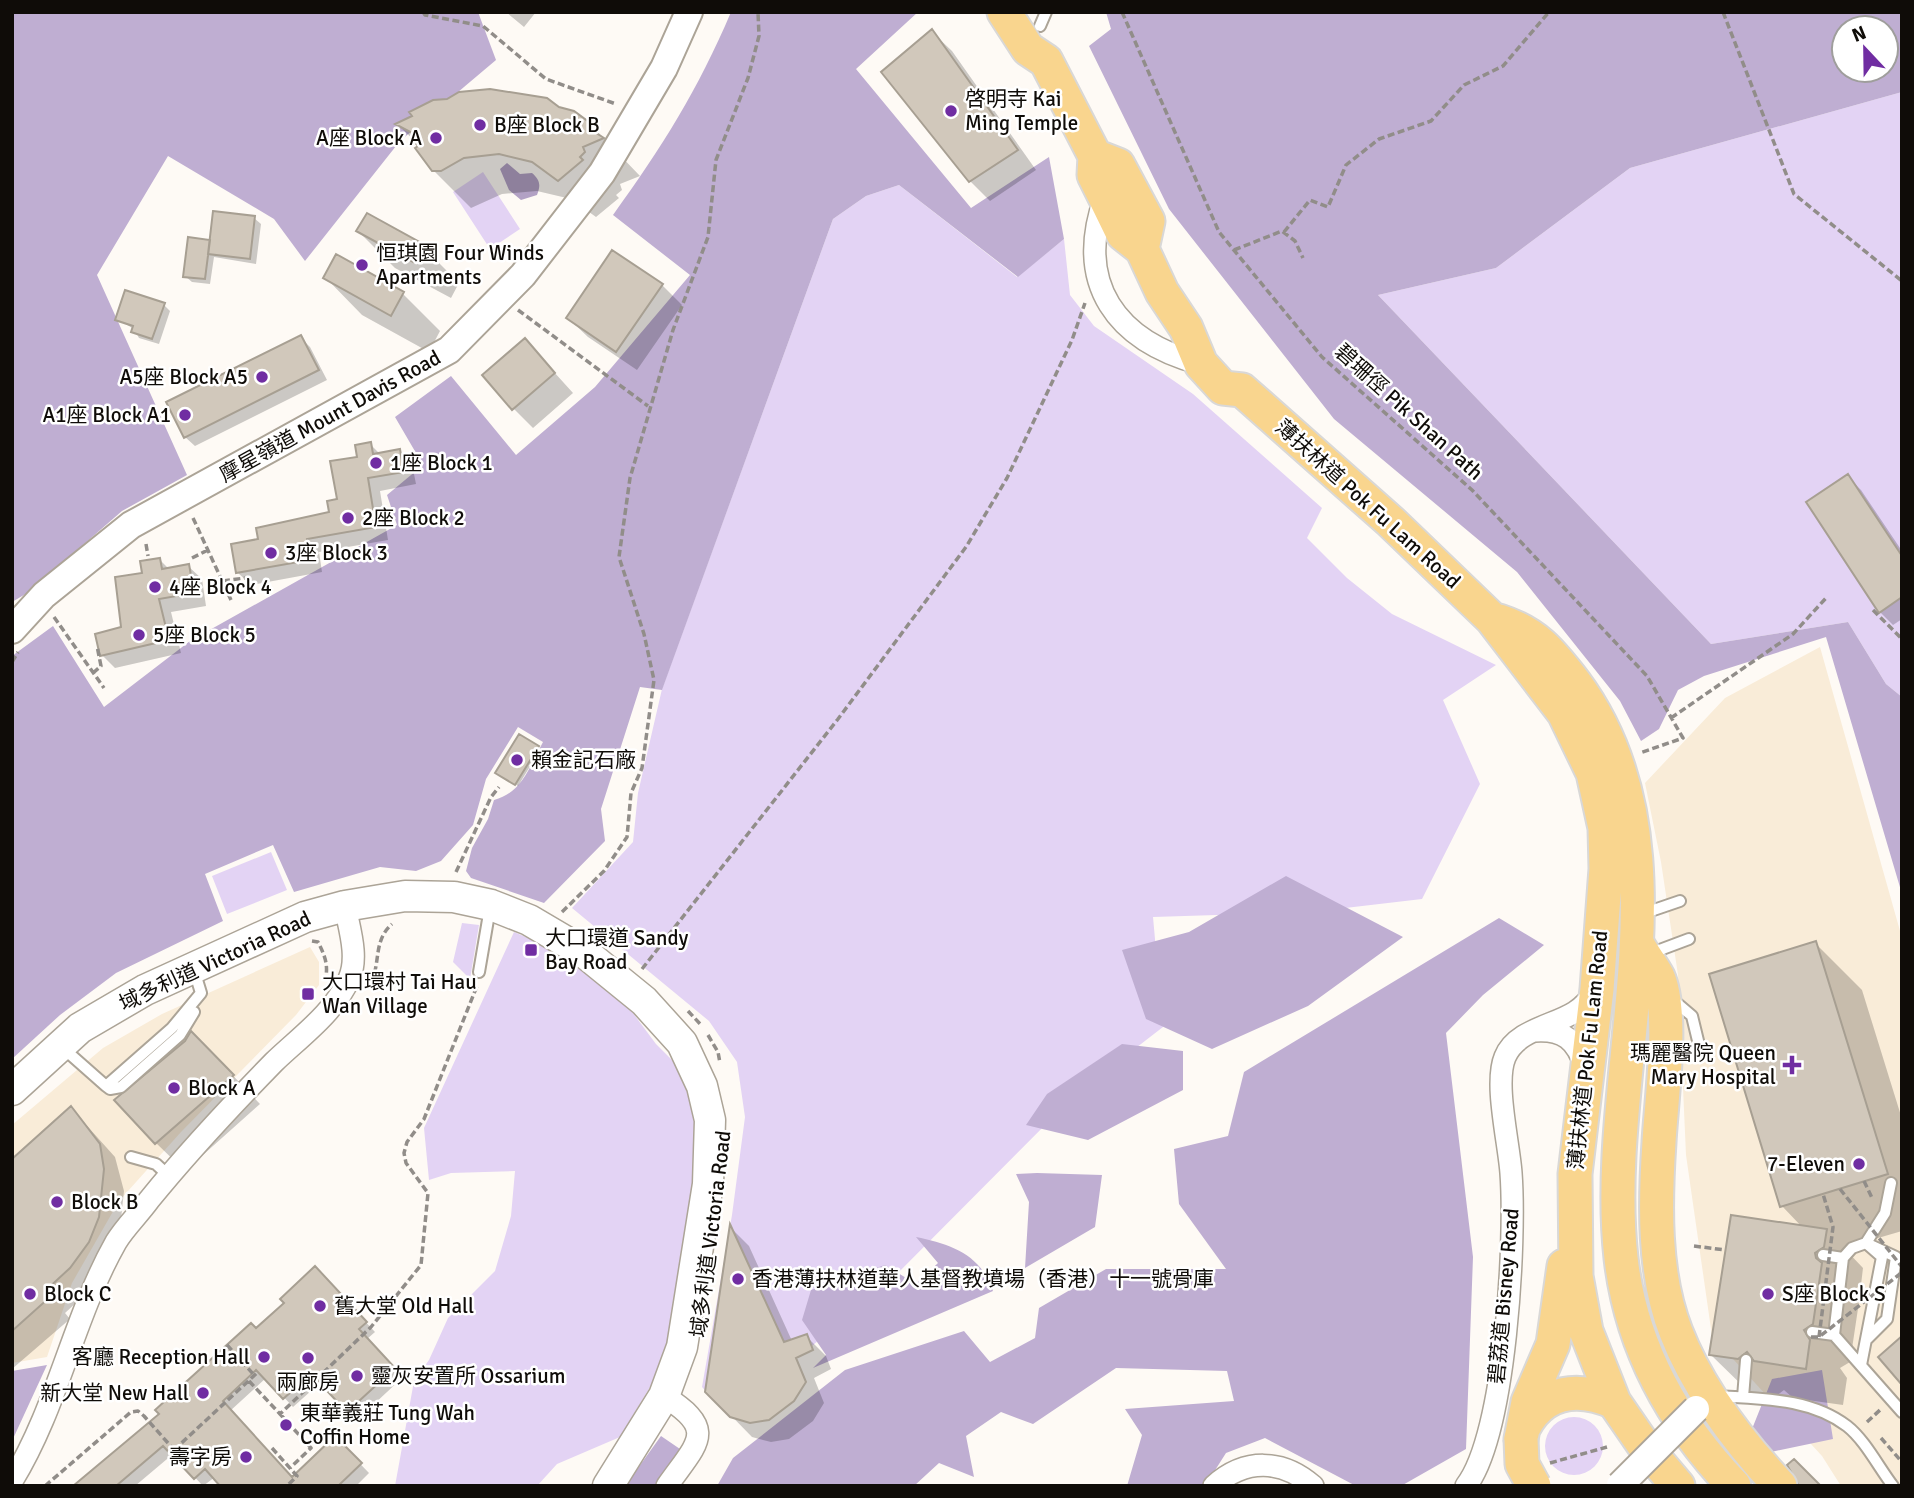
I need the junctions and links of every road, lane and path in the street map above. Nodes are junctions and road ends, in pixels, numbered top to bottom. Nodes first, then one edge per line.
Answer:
1 (423, 12) edge
2 (689, 12) edge
3 (758, 12) edge
4 (1004, 12) edge
5 (1122, 12) edge
6 (1549, 12) edge
7 (1723, 12) edge
8 (1039, 17) edge
9 (1046, 61) junction
10 (616, 104) dead end
11 (1095, 156) junction
12 (1105, 197) junction
13 (1284, 232) junction
14 (1142, 249) junction
15 (1234, 250) junction
16 (1303, 258) dead end
17 (1096, 275) junction
18 (1902, 281) edge
19 (502, 298) junction
20 (1186, 328) junction
21 (1201, 364) junction
22 (1242, 390) junction
23 (648, 407) junction
24 (189, 509) dead end
25 (145, 539) dead end
26 (208, 550) junction
27 (148, 556) dead end
28 (192, 558) dead end
29 (246, 578) dead end
30 (223, 581) junction
31 (1826, 598) dead end
32 (231, 600) dead end
33 (1873, 610) dead end
34 (53, 615) dead end
35 (14, 627) edge
36 (1902, 639) edge
37 (97, 646) dead end
38 (93, 673) junction
39 (104, 688) dead end
40 (1671, 718) junction
41 (1635, 754) dead end
42 (499, 787) dead end
43 (1614, 801) junction
44 (449, 897) junction
45 (1680, 901) dead end
46 (491, 905) junction
47 (345, 906) junction
48 (555, 919) dead end
49 (393, 923) dead end
50 (1640, 939) junction
51 (1689, 939) dead end
52 (479, 972) dead end
53 (636, 976) dead end
54 (197, 980) junction
55 (477, 985) dead end
56 (1597, 989) junction
57 (368, 991) dead end
58 (1662, 1001) junction
59 (686, 1010) dead end
60 (1533, 1031) junction
61 (59, 1045) junction
62 (1700, 1049) dead end
63 (1587, 1073) junction
64 (721, 1076) dead end
65 (12, 1090) edge
66 (131, 1157) dead end
67 (169, 1175) junction
68 (1864, 1181) dead end
69 (1891, 1184) dead end
70 (1840, 1189) dead end
71 (1823, 1194) dead end
72 (1573, 1198) junction
73 (1872, 1198) dead end
74 (1866, 1243) junction
75 (1694, 1246) dead end
76 (1725, 1250) dead end
77 (1823, 1255) dead end
78 (1843, 1258) junction
79 (1902, 1268) edge
80 (1814, 1335) junction
81 (1834, 1335) junction
82 (1866, 1340) junction
83 (227, 1345) dead end
84 (1746, 1360) dead end
85 (1861, 1365) junction
86 (250, 1381) junction
87 (664, 1396) junction
88 (1743, 1398) junction
89 (1703, 1402) junction
90 (1618, 1408) junction
91 (1880, 1410) dead end
92 (1902, 1412) edge
93 (280, 1414) junction
94 (1521, 1439) junction
95 (272, 1448) dead end
96 (174, 1450) junction
97 (184, 1461) dead end
98 (1902, 1462) edge
99 (290, 1468) junction
100 (15, 1471) edge
101 (46, 1486) edge
102 (287, 1486) edge
103 (608, 1486) edge
104 (667, 1486) edge
105 (1214, 1486) edge
106 (1313, 1486) edge
107 (1466, 1486) edge
108 (1534, 1486) edge
109 (1620, 1486) edge
110 (1678, 1486) edge
111 (1734, 1486) edge
112 (1780, 1486) edge
113 (1893, 1486) edge

1 - 10 path
2 - 19 street, 摩星嶺道 Mount Davis Road
3 - 23 path
4 - 9 main road, 薄扶林道 Pok Fu Lam Road
5 - 15 path, 碧珊徑 Pik Shan Path
6 - 13 path
7 - 18 path
8 - 9 main road, 薄扶林道 Pok Fu Lam Road
9 - 11 main road, 薄扶林道 Pok Fu Lam Road
11 - 12 main road, 薄扶林道 Pok Fu Lam Road
11 - 14 main road, 薄扶林道 Pok Fu Lam Road
12 - 14 main road, 薄扶林道 Pok Fu Lam Road
12 - 17 street
13 - 15 path
13 - 16 path
14 - 20 main road, 薄扶林道 Pok Fu Lam Road
15 - 40 path, 碧珊徑 Pik Shan Path
17 - 21 street
17 - 53 path
19 - 23 path
19 - 35 street, 摩星嶺道 Mount Davis Road
20 - 21 main road, 薄扶林道 Pok Fu Lam Road
20 - 22 main road, 薄扶林道 Pok Fu Lam Road
21 - 22 main road, 薄扶林道 Pok Fu Lam Road
22 - 43 main road, 薄扶林道 Pok Fu Lam Road
23 - 48 path
24 - 26 path
25 - 27 path
26 - 28 path
26 - 30 path
29 - 30 path
30 - 32 path
31 - 40 path
33 - 36 path
34 - 38 path
37 - 38 path
38 - 39 path
40 - 41 path, 碧珊徑 Pik Shan Path
42 - 44 path
43 - 50 main road, 薄扶林道 Pok Fu Lam Road
43 - 56 main road, 薄扶林道 Pok Fu Lam Road
44 - 46 main road, 域多利道 Victoria Road
44 - 47 main road, 域多利道 Victoria Road
45 - 50 lane
46 - 52 lane
46 - 87 main road, 域多利道 Victoria Road
47 - 54 main road, 域多利道 Victoria Road
47 - 67 street
49 - 57 path
50 - 51 lane
50 - 58 main road
50 - 111 main road, 薄扶林道 Pok Fu Lam Road
54 - 61 main road, 域多利道 Victoria Road
54 - 61 lane
55 - 93 path
56 - 60 street, 碧荔道 Bisney Road
56 - 63 main road, 薄扶林道 Pok Fu Lam Road
58 - 62 lane
58 - 89 main road
59 - 64 path
60 - 63 street
60 - 107 street, 碧荔道 Bisney Road
61 - 65 main road, 域多利道 Victoria Road
63 - 72 main road, 薄扶林道 Pok Fu Lam Road
66 - 67 lane
67 - 100 street
68 - 73 path
69 - 74 lane
70 - 79 path, bridge
71 - 80 path, bridge
72 - 90 main road, 薄扶林道 Pok Fu Lam Road
72 - 94 main road
74 - 78 lane
74 - 82 lane
74 - 82 lane
75 - 76 path
77 - 78 lane
78 - 81 lane
79 - 80 path, bridge
80 - 81 lane
81 - 85 lane
82 - 85 lane
83 - 86 path
84 - 88 lane
85 - 92 lane
86 - 93 path
86 - 96 path
87 - 103 main road, 域多利道 Victoria Road
87 - 104 street
88 - 89 lane
88 - 113 lane
89 - 109 street, bridge
89 - 112 main road
90 - 94 main road
90 - 110 main road, 薄扶林道 Pok Fu Lam Road
91 - 98 path
93 - 99 path
94 - 108 main road, bridge
95 - 99 path
96 - 97 path
96 - 101 path
99 - 102 path
105 - 106 street

